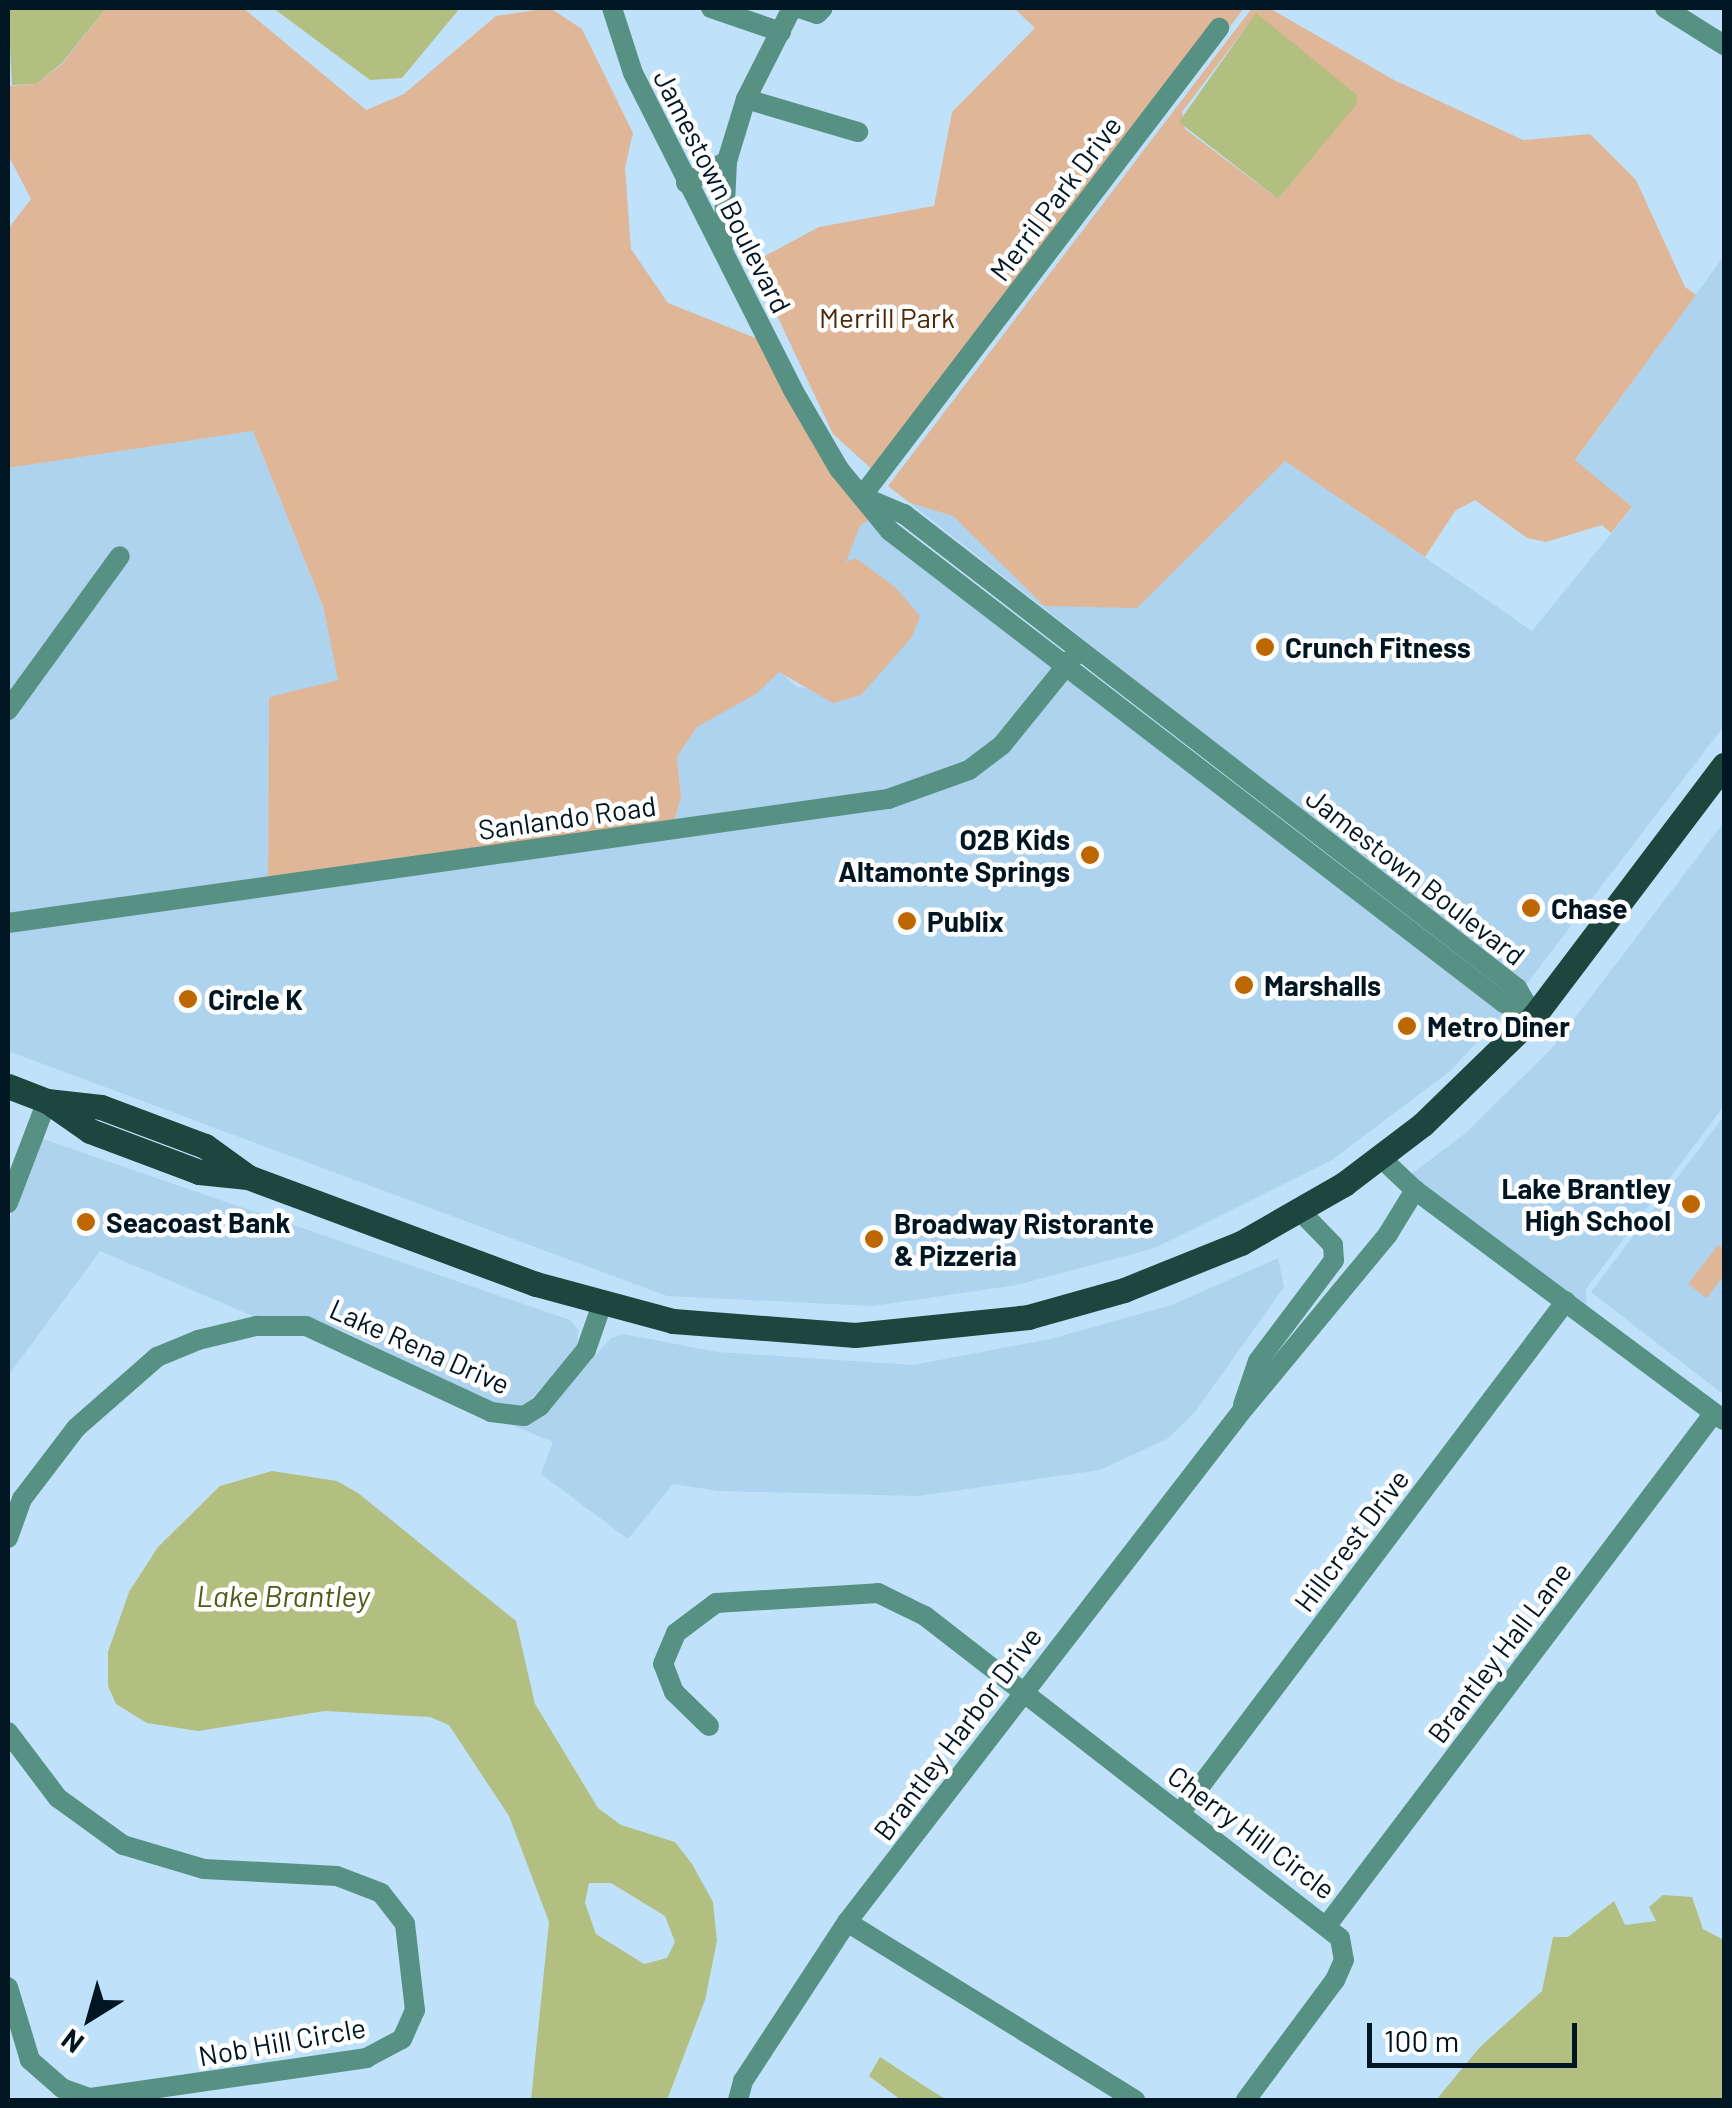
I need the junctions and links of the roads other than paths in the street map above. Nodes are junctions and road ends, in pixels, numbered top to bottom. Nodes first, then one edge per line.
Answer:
1 (612, 8) edge
2 (711, 8) edge
3 (796, 8) edge
4 (823, 8) edge
5 (1665, 8) edge
6 (748, 14) edge
7 (1219, 28) dead end
8 (780, 32) junction
9 (1724, 45) edge
10 (746, 99) junction
11 (858, 132) dead end
12 (727, 162) junction
13 (686, 182) junction
14 (724, 253) junction
15 (862, 496) junction
16 (120, 556) dead end
17 (1072, 659) junction
18 (8, 710) edge
19 (1724, 765) edge
20 (8, 924) edge
21 (1534, 1016) junction
22 (8, 1086) edge
23 (47, 1100) junction
24 (1380, 1157) junction
25 (1415, 1190) junction
26 (8, 1203) edge
27 (1300, 1211) junction
28 (1566, 1301) junction
29 (602, 1304) junction
30 (1241, 1412) junction
31 (1719, 1417) edge
32 (8, 1538) edge
33 (1024, 1688) junction
34 (709, 1726) dead end
35 (8, 1732) edge
36 (1180, 1813) junction
37 (847, 1922) junction
38 (1328, 1924) junction
39 (8, 1988) edge
40 (14, 2045) edge
41 (738, 2100) edge
42 (1135, 2100) edge
43 (1246, 2100) edge

1 - 13 street, Jamestown Boulevard
2 - 6 street
3 - 4 street
3 - 8 street
5 - 9 street
6 - 8 street
7 - 15 street, Merril Park Drive
8 - 10 street
10 - 11 street
10 - 12 street
12 - 13 street
12 - 14 street
13 - 14 street, Jamestown Boulevard
14 - 15 street, Jamestown Boulevard
15 - 17 street, Jamestown Boulevard
16 - 18 street
17 - 20 street, Sanlando Road
17 - 21 street, Jamestown Boulevard
19 - 21 main road
21 - 24 main road
22 - 23 main road
23 - 26 street
23 - 29 main road
24 - 25 street
24 - 27 main road
25 - 28 street
25 - 30 street, Brantley Harbor Drive
27 - 29 main road
27 - 30 street, Brantley Harbor Drive
28 - 31 street
28 - 36 street, Hillcrest Drive
29 - 32 street, Lake Rena Drive
30 - 33 street, Brantley Harbor Drive
31 - 38 street, Brantley Hall Lane
33 - 34 street, Cherry Hill Circle
33 - 36 street, Cherry Hill Circle
33 - 37 street, Brantley Harbor Drive
35 - 40 street, Nob Hill Circle
36 - 38 street, Cherry Hill Circle
37 - 41 street, Brantley Harbor Drive
37 - 42 street
38 - 43 street, Cherry Hill Circle
39 - 40 street, Nob Hill Circle

